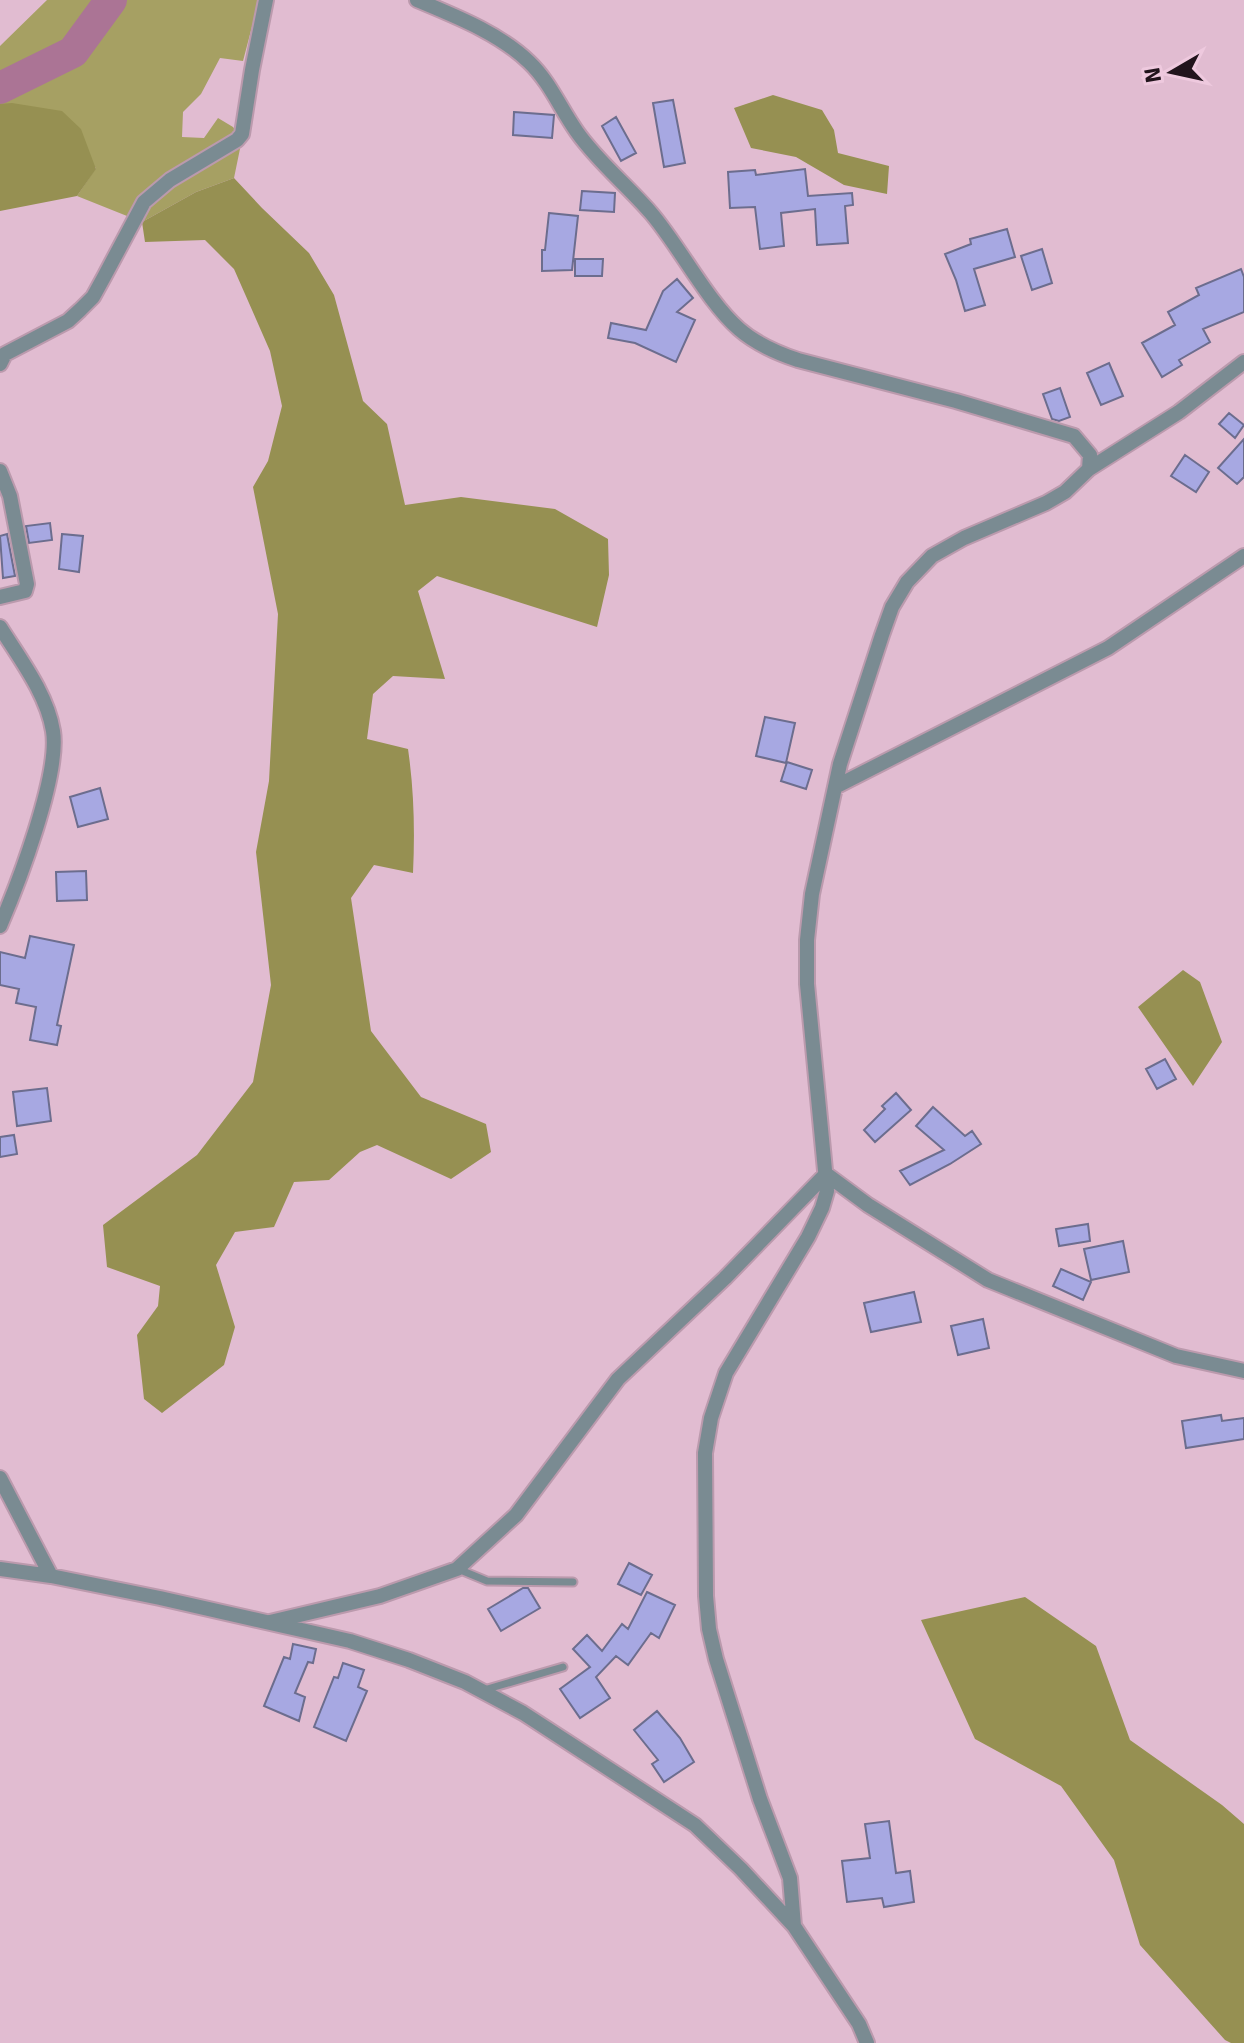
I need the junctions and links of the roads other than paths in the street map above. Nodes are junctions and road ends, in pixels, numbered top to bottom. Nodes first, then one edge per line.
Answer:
1 (266, 0) edge
2 (417, 0) edge
3 (1244, 362) edge
4 (0, 364) edge
5 (1089, 469) junction
6 (0, 471) edge
7 (1244, 556) edge
8 (0, 597) edge
9 (0, 627) edge
10 (835, 787) junction
11 (0, 926) edge
12 (826, 1174) junction
13 (1244, 1371) edge
14 (0, 1478) edge
15 (0, 1569) edge
16 (457, 1569) junction
17 (51, 1576) junction
18 (573, 1582) dead end
19 (270, 1622) junction
20 (563, 1667) dead end
21 (480, 1691) junction
22 (794, 1926) junction
23 (867, 2043) edge

1 - 4 street
2 - 5 street
3 - 5 street
5 - 10 street
6 - 8 street
7 - 10 street
9 - 11 street
10 - 12 street
12 - 13 street
12 - 16 street
12 - 22 street
14 - 17 street
15 - 17 street
16 - 18 lane
16 - 19 street
17 - 19 street
19 - 21 street
20 - 21 lane
21 - 22 street
22 - 23 street

